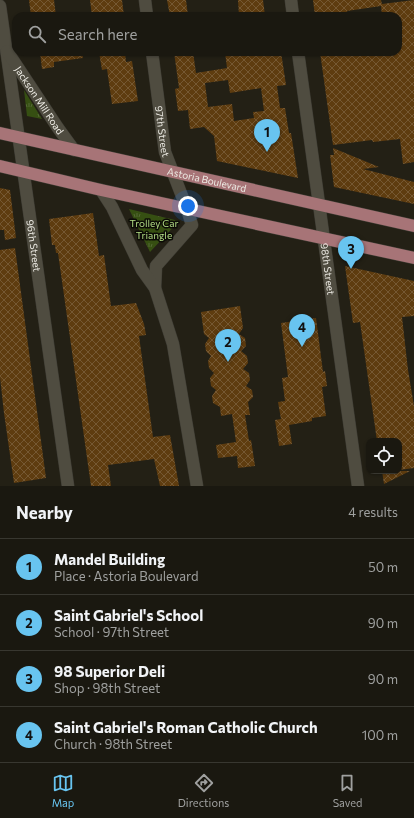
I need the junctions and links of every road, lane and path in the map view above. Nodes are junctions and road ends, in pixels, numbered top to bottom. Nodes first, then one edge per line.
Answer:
1 (145, 0) edge
2 (291, 0) edge
3 (0, 6) edge
4 (146, 12) edge
5 (292, 12) edge
6 (6, 49) junction
7 (153, 56) edge
8 (299, 56) edge
9 (0, 133) edge
10 (18, 137) junction
11 (74, 150) junction
12 (0, 166) edge
13 (24, 171) junction
14 (173, 172) junction
15 (101, 190) junction
16 (319, 204) junction
17 (187, 209) junction
18 (414, 226) edge
19 (324, 238) junction
20 (414, 258) edge
21 (155, 288) junction
22 (68, 486) edge
23 (197, 486) edge
24 (358, 486) edge

1 - 4 street
2 - 5 street
3 - 6 street, 96th Street
6 - 10 street, 96th Street
6 - 11 street, Jackson Mill Road
7 - 14 street, 97th Street
8 - 16 street, 98th Street
9 - 10 main road, Astoria Boulevard
10 - 11 main road, Astoria Boulevard
10 - 13 street, 96th Street
11 - 14 main road, Astoria Boulevard
12 - 13 main road
13 - 15 main road
13 - 22 street, 96th Street
14 - 16 main road, Astoria Boulevard
14 - 17 street, 97th Street
15 - 17 main road
15 - 21 street, 97th Street
16 - 18 main road, Astoria Boulevard
16 - 19 street, 98th Street
17 - 19 main road
17 - 21 street, 97th Street
19 - 20 main road
19 - 24 street, 98th Street
21 - 23 street, 97th Street

